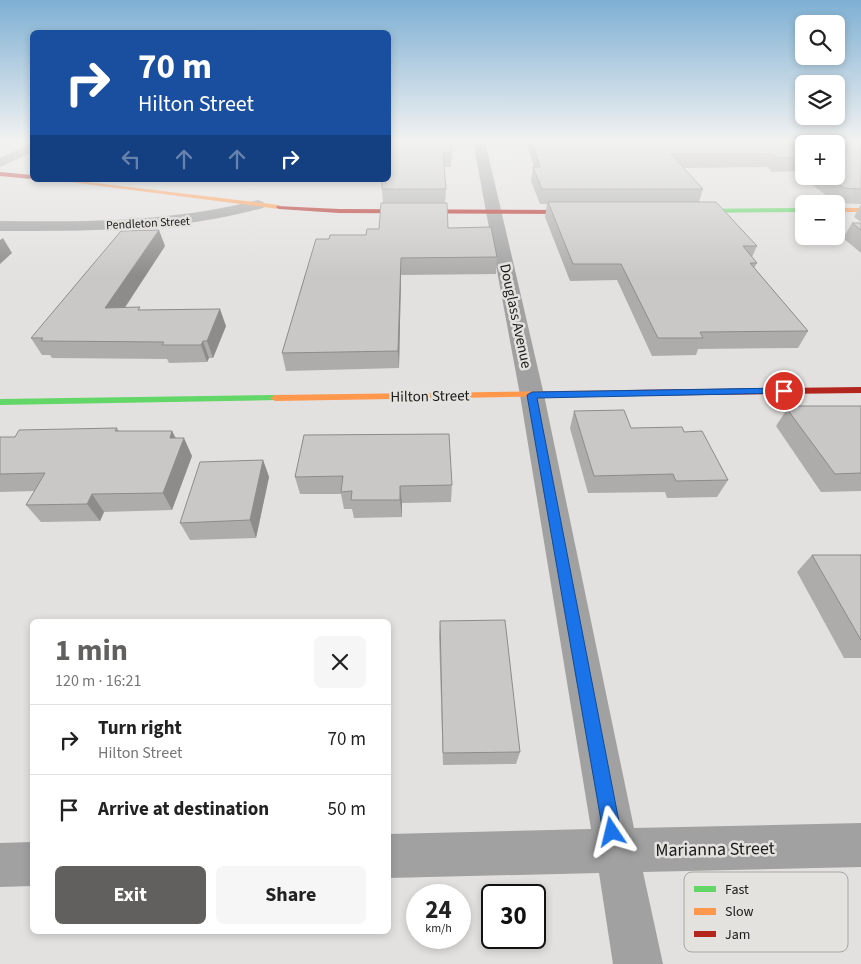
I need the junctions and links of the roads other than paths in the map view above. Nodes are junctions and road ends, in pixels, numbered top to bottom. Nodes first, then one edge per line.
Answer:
1 (105, 186) edge
2 (488, 186) edge
3 (258, 205) junction
4 (795, 210) edge
5 (845, 210) edge
6 (861, 210) edge
7 (674, 211) edge
8 (494, 212) junction
9 (594, 212) edge
10 (0, 226) edge
11 (861, 390) edge
12 (532, 395) junction
13 (0, 402) edge
14 (861, 846) edge
15 (616, 851) junction
16 (391, 856) edge
17 (0, 864) edge
18 (30, 864) edge
19 (638, 964) edge

1 - 3 main road
2 - 8 street, Douglass Avenue
3 - 8 main road, Pendleton Street
3 - 10 street, Pendleton Street
4 - 7 main road
5 - 6 main road
8 - 9 main road, Pendleton Street
8 - 12 street, Douglass Avenue
11 - 12 main road, Hilton Street
12 - 13 main road, Hilton Street
12 - 15 street, Douglass Avenue
14 - 15 street, Marianna Street
15 - 16 street, Marianna Street
15 - 19 street, Douglass Avenue
17 - 18 street

